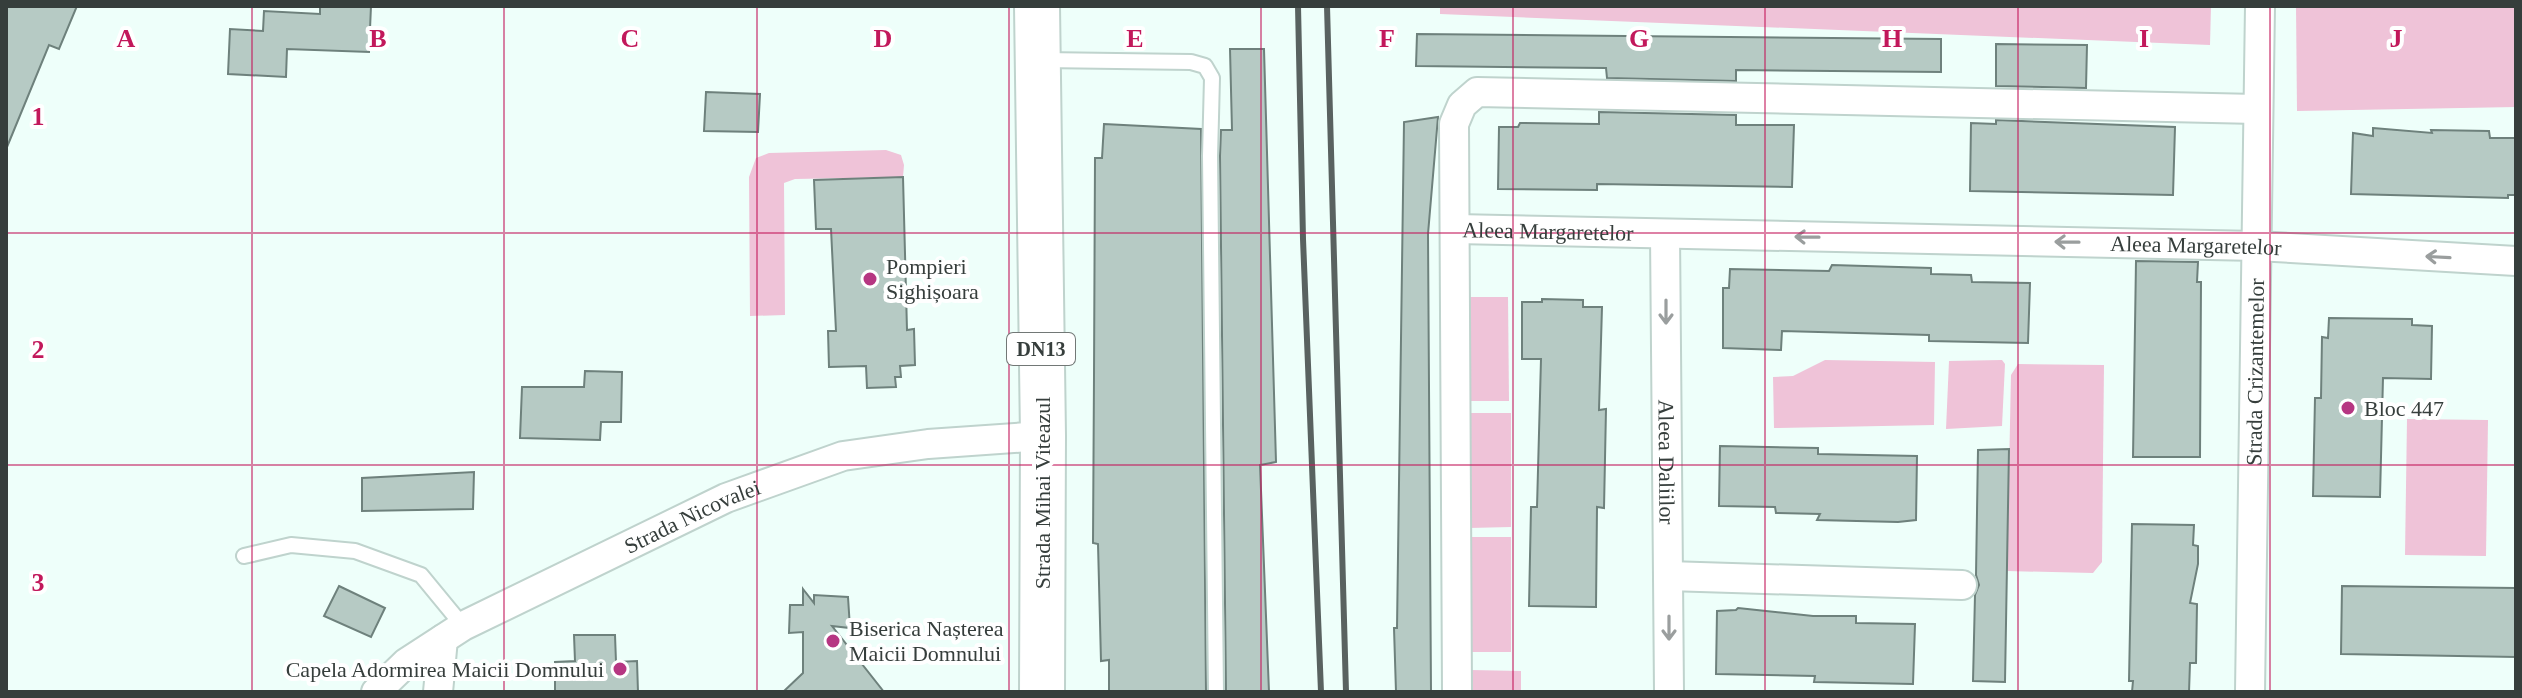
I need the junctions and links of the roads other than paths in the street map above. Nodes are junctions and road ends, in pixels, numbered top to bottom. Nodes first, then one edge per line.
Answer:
1 (1037, 6) edge
2 (2260, 6) edge
3 (1038, 60) junction
4 (2257, 109) junction
5 (1456, 229) junction
6 (1665, 234) junction
7 (2257, 246) junction
8 (2516, 261) edge
9 (1043, 436) junction
10 (244, 556) dead end
11 (1668, 576) junction
12 (1962, 585) dead end
13 (453, 632) junction
14 (376, 692) edge
15 (438, 692) edge
16 (1042, 692) edge
17 (1216, 692) edge
18 (1457, 692) edge
19 (1669, 692) edge
20 (2250, 692) edge

1 - 3 highway, Strada Mihai Viteazul / DN13
2 - 4 street, Strada Crizantemelor
3 - 9 highway, Strada Mihai Viteazul / DN13
3 - 17 lane
4 - 5 street, Aleea Margaretelor
4 - 7 street, Strada Crizantemelor
5 - 6 street, Aleea Margaretelor
5 - 18 street
7 -> 6 street, Aleea Margaretelor
6 -> 11 street, Aleea Daliilor
8 -> 7 street, Aleea Margaretelor
7 - 20 street, Strada Crizantemelor
9 - 13 street, Strada Nicovalei
9 - 16 highway, Strada Mihai Viteazul / DN13
10 - 13 lane
11 - 12 street
11 -> 19 street, Aleea Daliilor
13 - 14 street, Strada Nicovalei
13 - 15 street

